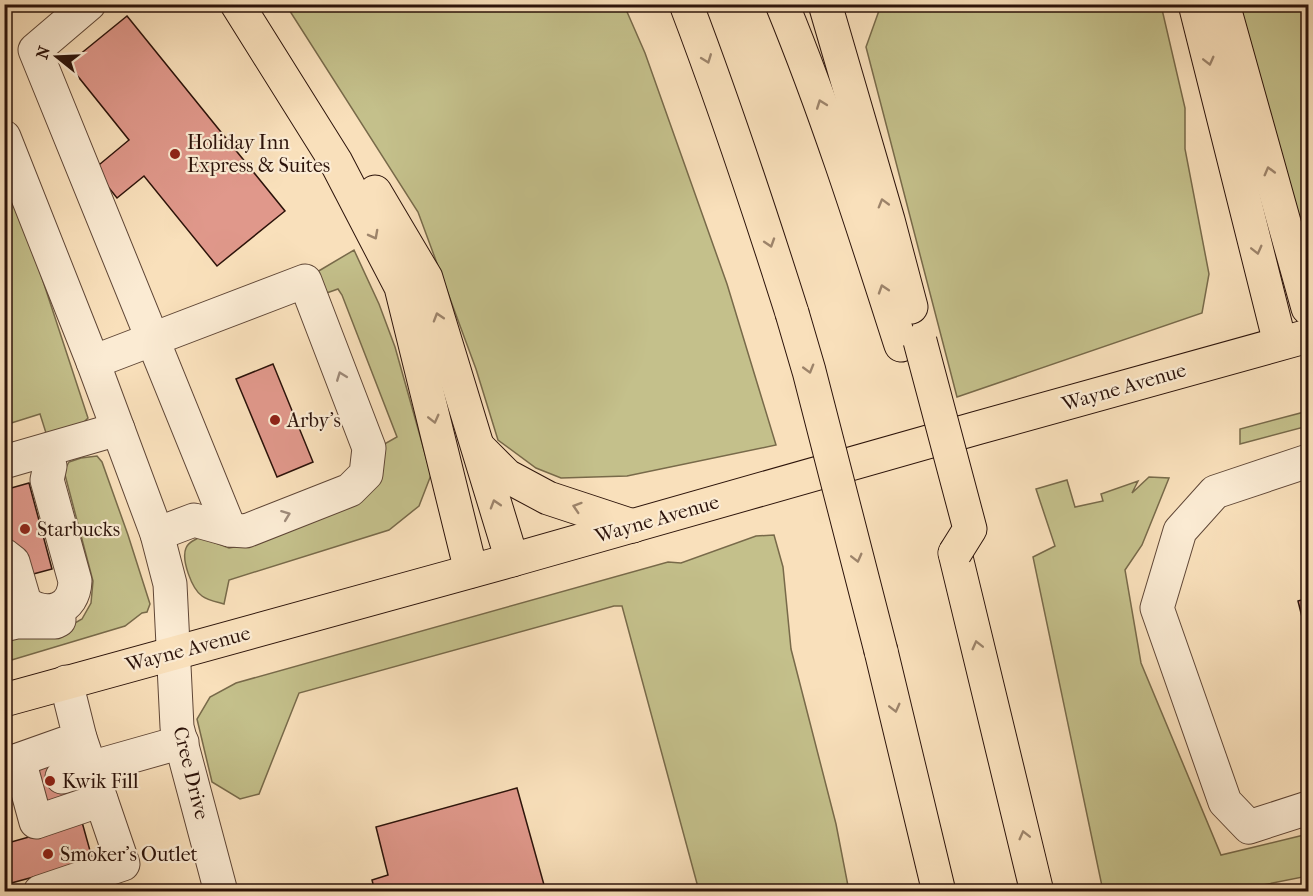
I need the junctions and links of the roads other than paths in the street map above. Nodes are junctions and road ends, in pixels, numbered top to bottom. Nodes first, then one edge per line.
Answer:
1 (89, 4) edge
2 (237, 4) edge
3 (262, 4) edge
4 (686, 4) edge
5 (782, 4) edge
6 (825, 4) edge
7 (1195, 4) edge
8 (1223, 4) edge
9 (6, 143) edge
10 (1282, 219) junction
11 (1308, 238) edge
12 (1308, 308) edge
13 (152, 339) junction
14 (1294, 340) edge
15 (910, 343) junction
16 (93, 362) junction
17 (118, 429) junction
18 (478, 447) junction
19 (47, 458) junction
20 (1308, 461) edge
21 (4, 462) edge
22 (633, 525) junction
23 (231, 530) junction
24 (157, 534) junction
25 (4, 555) edge
26 (512, 560) junction
27 (471, 571) junction
28 (4, 572) edge
29 (11, 623) edge
30 (174, 652) junction
31 (66, 682) junction
32 (4, 700) edge
33 (182, 742) junction
34 (46, 769) edge
35 (101, 800) junction
36 (1308, 808) edge
37 (39, 891) edge
38 (221, 891) edge
39 (939, 891) edge
40 (1037, 891) edge

1 - 13 street
2 -> 27 main road
18 -> 3 main road
4 -> 39 main road, bridge
15 -> 5 main road
15 -> 6 main road
7 -> 14 main road
10 -> 8 main road
9 - 16 street, Cree Drive
10 - 11 main road
10 - 12 main road
13 - 16 street
13 - 23 street
23 -> 13 street
14 - 22 main road, Wayne Avenue
40 -> 15 main road
16 - 17 street, Cree Drive
17 - 19 street
17 - 24 street, Cree Drive
22 -> 18 main road
26 -> 18 main road
19 - 21 street
19 - 25 street
19 - 29 street
20 - 36 street
22 - 26 main road, Wayne Avenue
23 - 24 street
24 - 30 street, Cree Drive
26 - 27 main road, Wayne Avenue
27 - 30 main road, Wayne Avenue
28 - 29 street
30 - 31 main road, Wayne Avenue
30 - 33 street, Cree Drive
31 - 32 main road, Wayne Avenue
31 - 34 street
33 - 34 street
33 - 38 street, Cree Drive
34 - 35 street
34 - 35 street
35 - 37 street

